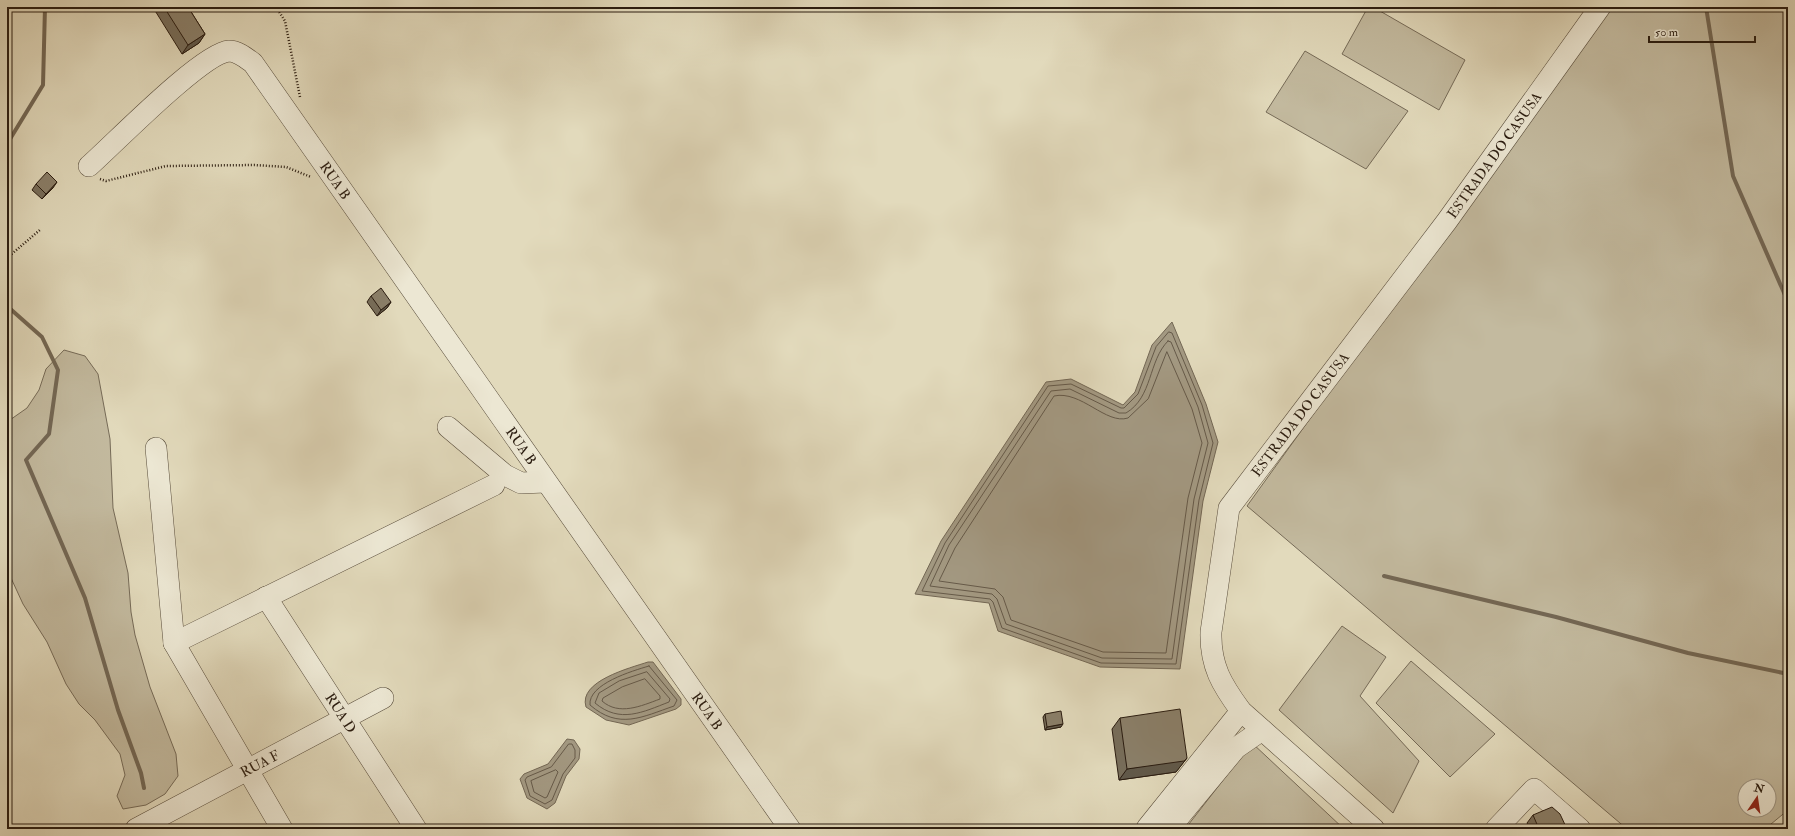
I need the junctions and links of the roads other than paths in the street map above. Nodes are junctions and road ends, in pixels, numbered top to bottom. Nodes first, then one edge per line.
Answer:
1 (1600, 7) edge
2 (89, 166) road end
3 (448, 427) dead end
4 (156, 448) dead end
5 (545, 482) junction
6 (494, 486) dead end
7 (266, 597) junction
8 (174, 643) junction
9 (383, 698) dead end
10 (1241, 711) junction
11 (343, 719) junction
12 (1262, 730) junction
13 (1228, 742) junction
14 (248, 771) junction
15 (136, 829) edge
16 (282, 829) edge
17 (416, 829) edge
18 (790, 829) edge
19 (1148, 829) edge
20 (1169, 829) edge
21 (1374, 829) edge
22 (1496, 829) edge
23 (1580, 829) edge

1 - 10 street, ESTRADA DO CASUSA
2 - 5 street, RUA B
3 - 5 street
4 - 8 street
5 - 18 street, RUA B
6 - 7 street
7 - 8 street
7 - 11 street, RUA D
8 - 14 street
9 - 11 street, RUA F
10 - 12 street, ESTRADA DO CASUSA
10 - 13 street
11 - 14 street, RUA F
11 - 17 street, RUA D
12 - 13 street
12 - 21 street, ESTRADA DO CASUSA
13 - 19 street
13 - 20 street
14 - 15 street, RUA F
14 - 16 street
22 - 23 street

